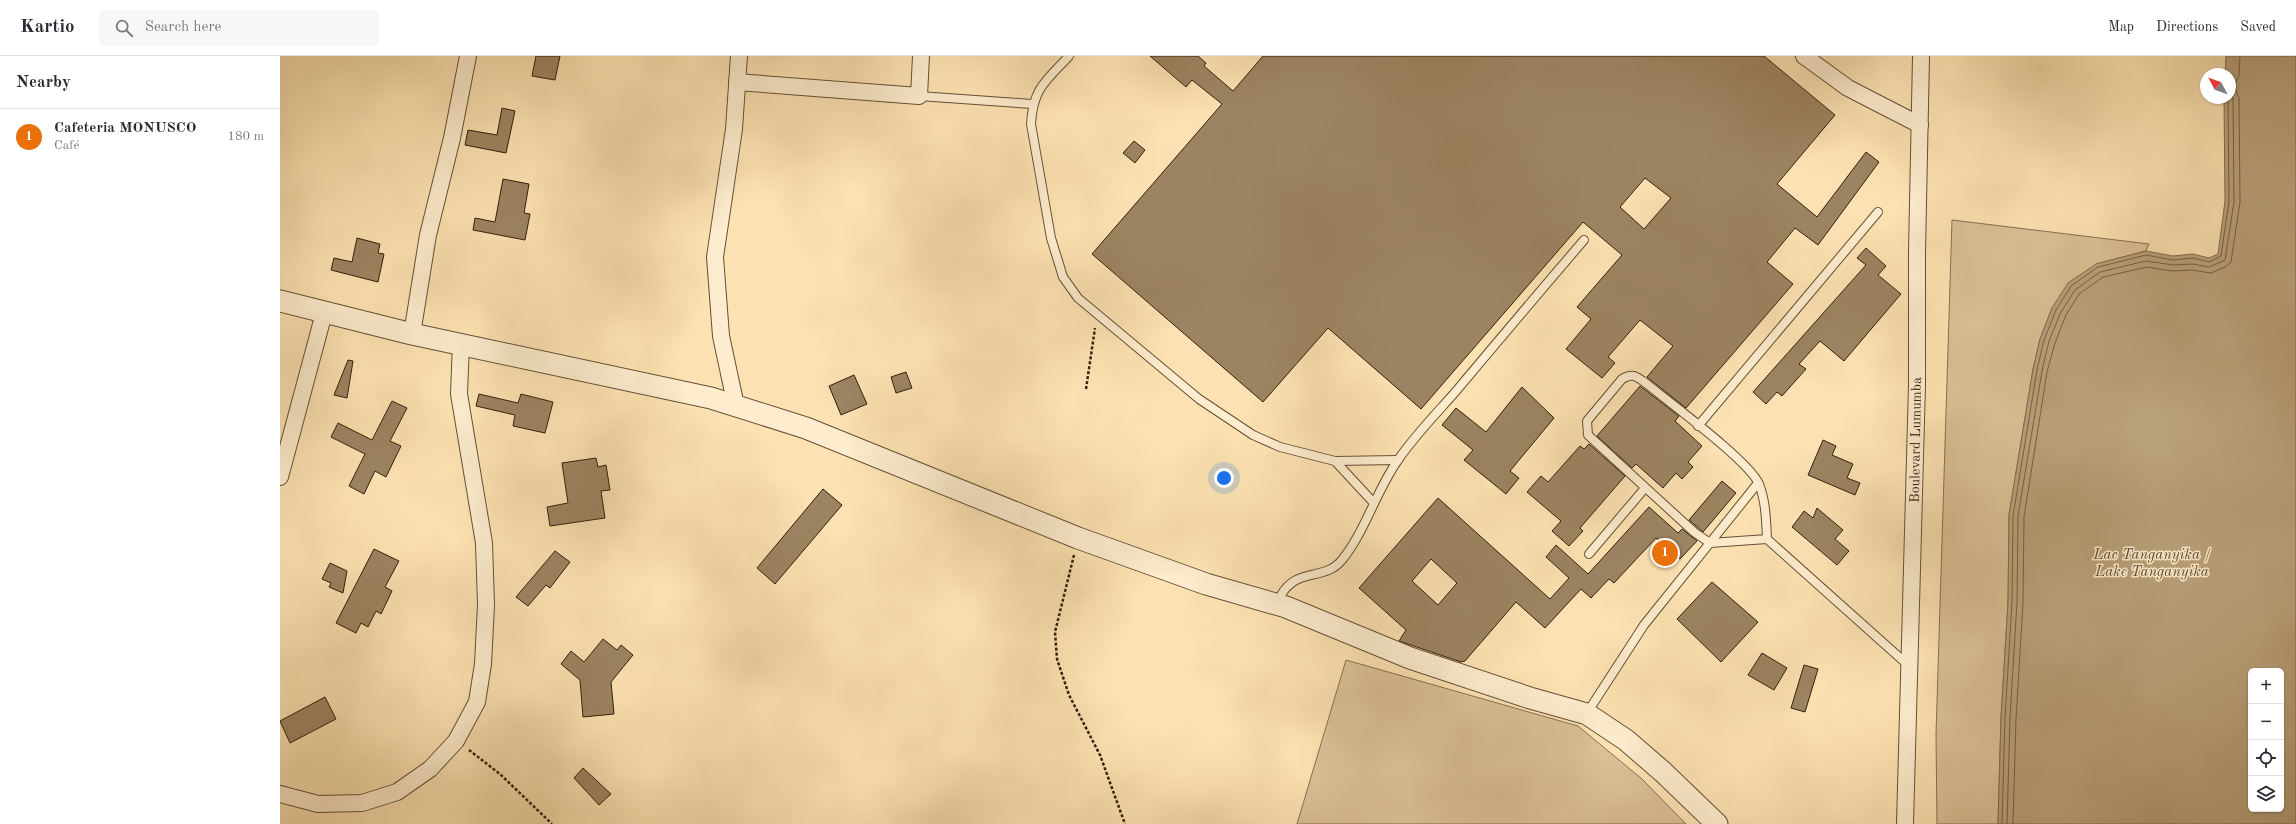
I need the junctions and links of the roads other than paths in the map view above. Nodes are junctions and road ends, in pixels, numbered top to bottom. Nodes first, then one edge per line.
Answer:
1 (468, 56) edge
2 (739, 56) edge
3 (921, 56) edge
4 (1069, 56) edge
5 (1804, 56) edge
6 (1921, 56) edge
7 (737, 82) junction
8 (919, 96) junction
9 (1032, 104) junction
10 (1920, 125) junction
11 (1878, 212) dead end
12 (1584, 240) dead end
13 (280, 301) edge
14 (324, 314) junction
15 (412, 334) junction
16 (461, 343) junction
17 (736, 406) junction
18 (1698, 426) junction
19 (1398, 460) junction
20 (1335, 461) junction
21 (280, 477) edge
22 (1758, 483) junction
23 (1645, 488) junction
24 (1373, 502) junction
25 (1767, 539) junction
26 (1710, 543) junction
27 (1589, 554) dead end
28 (1286, 607) junction
29 (1908, 665) junction
30 (1587, 714) junction
31 (280, 794) edge
32 (1717, 824) edge
33 (1905, 824) edge

1 - 15 street
2 - 7 street
3 - 8 street
4 - 9 lane
5 - 10 street
6 - 10 street, Boulevard Lumumba
7 - 8 street
7 - 17 street
8 - 9 lane
9 - 20 lane
10 - 29 street, Boulevard Lumumba
11 - 18 lane
12 - 19 lane
13 - 14 street
14 - 15 street
14 - 21 street
15 - 16 street
16 - 17 street
16 - 31 street
17 - 28 street
18 - 22 lane
18 - 23 lane
19 - 20 lane
19 - 24 lane
20 - 24 lane
22 - 25 lane
22 - 26 lane
23 - 26 lane
23 - 27 lane
24 - 28 lane
25 - 26 lane
25 - 29 lane
26 - 30 lane
28 - 30 street
29 - 33 street, Boulevard Lumumba
30 - 32 street

